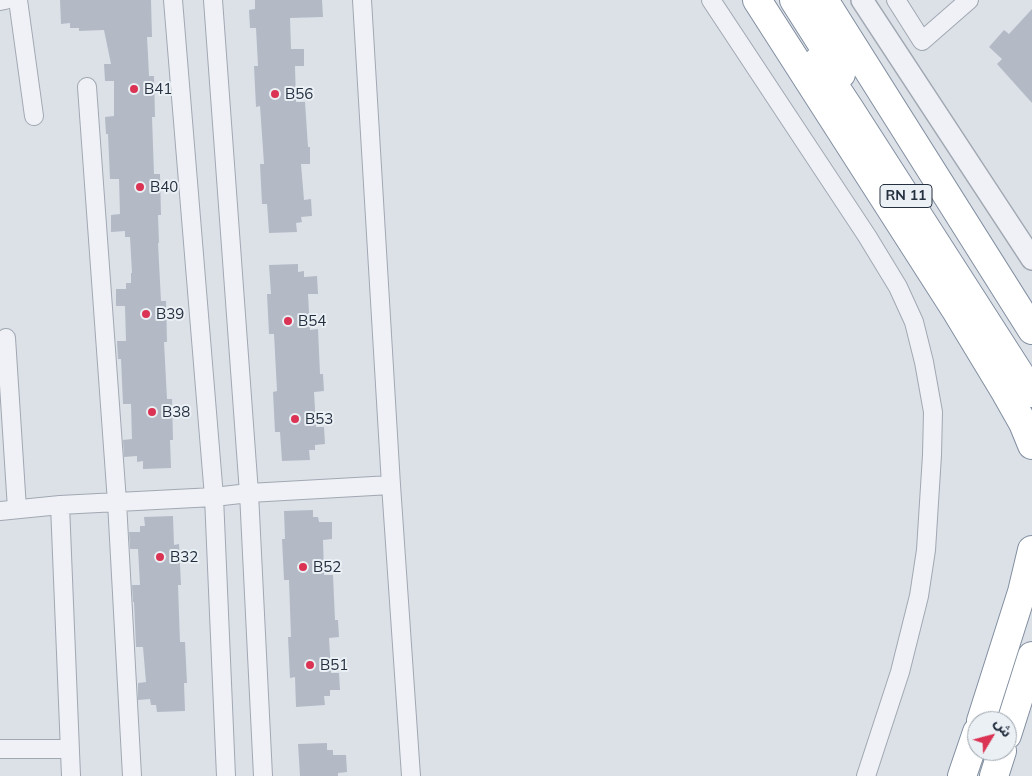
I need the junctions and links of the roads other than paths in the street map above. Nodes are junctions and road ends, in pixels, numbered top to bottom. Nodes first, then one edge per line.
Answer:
1 (5, 0) edge
2 (18, 0) edge
3 (173, 0) edge
4 (213, 0) edge
5 (362, 0) edge
6 (710, 0) edge
7 (757, 0) edge
8 (777, 0) edge
9 (794, 0) edge
10 (824, 0) edge
11 (862, 0) edge
12 (896, 0) edge
13 (969, 0) edge
14 (0, 2) edge
15 (87, 87) dead end
16 (34, 116) dead end
17 (1032, 260) edge
18 (1032, 330) edge
19 (6, 338) dead end
20 (1032, 369) edge
21 (1032, 393) edge
22 (1032, 445) edge
23 (391, 485) junction
24 (249, 493) junction
25 (214, 497) junction
26 (118, 502) junction
27 (60, 505) junction
28 (8, 510) edge
29 (1032, 550) edge
30 (1032, 656) edge
31 (983, 711) edge
32 (1015, 711) edge
33 (0, 749) edge
34 (70, 749) junction
35 (967, 761) edge
36 (999, 761) edge
37 (71, 776) edge
38 (132, 776) edge
39 (226, 776) edge
40 (263, 776) edge
41 (412, 776) edge
42 (866, 776) edge
43 (962, 776) edge
44 (994, 776) edge

1 - 14 street
2 - 16 street
3 - 25 street
4 - 24 street
5 - 23 street
6 - 42 street
7 - 22 highway
8 - 21 highway, RN 11
9 - 20 highway, RN 11
10 - 18 highway
11 - 17 street
12 - 13 street
15 - 26 street
19 - 28 street
23 - 24 street
23 - 41 street
24 - 25 street
24 - 40 street
25 - 26 street
25 - 39 street
26 - 27 street
26 - 38 street
27 - 28 street
27 - 34 street
29 - 31 highway
30 - 32 highway
33 - 34 street
34 - 37 street
35 - 43 highway
36 - 44 highway

